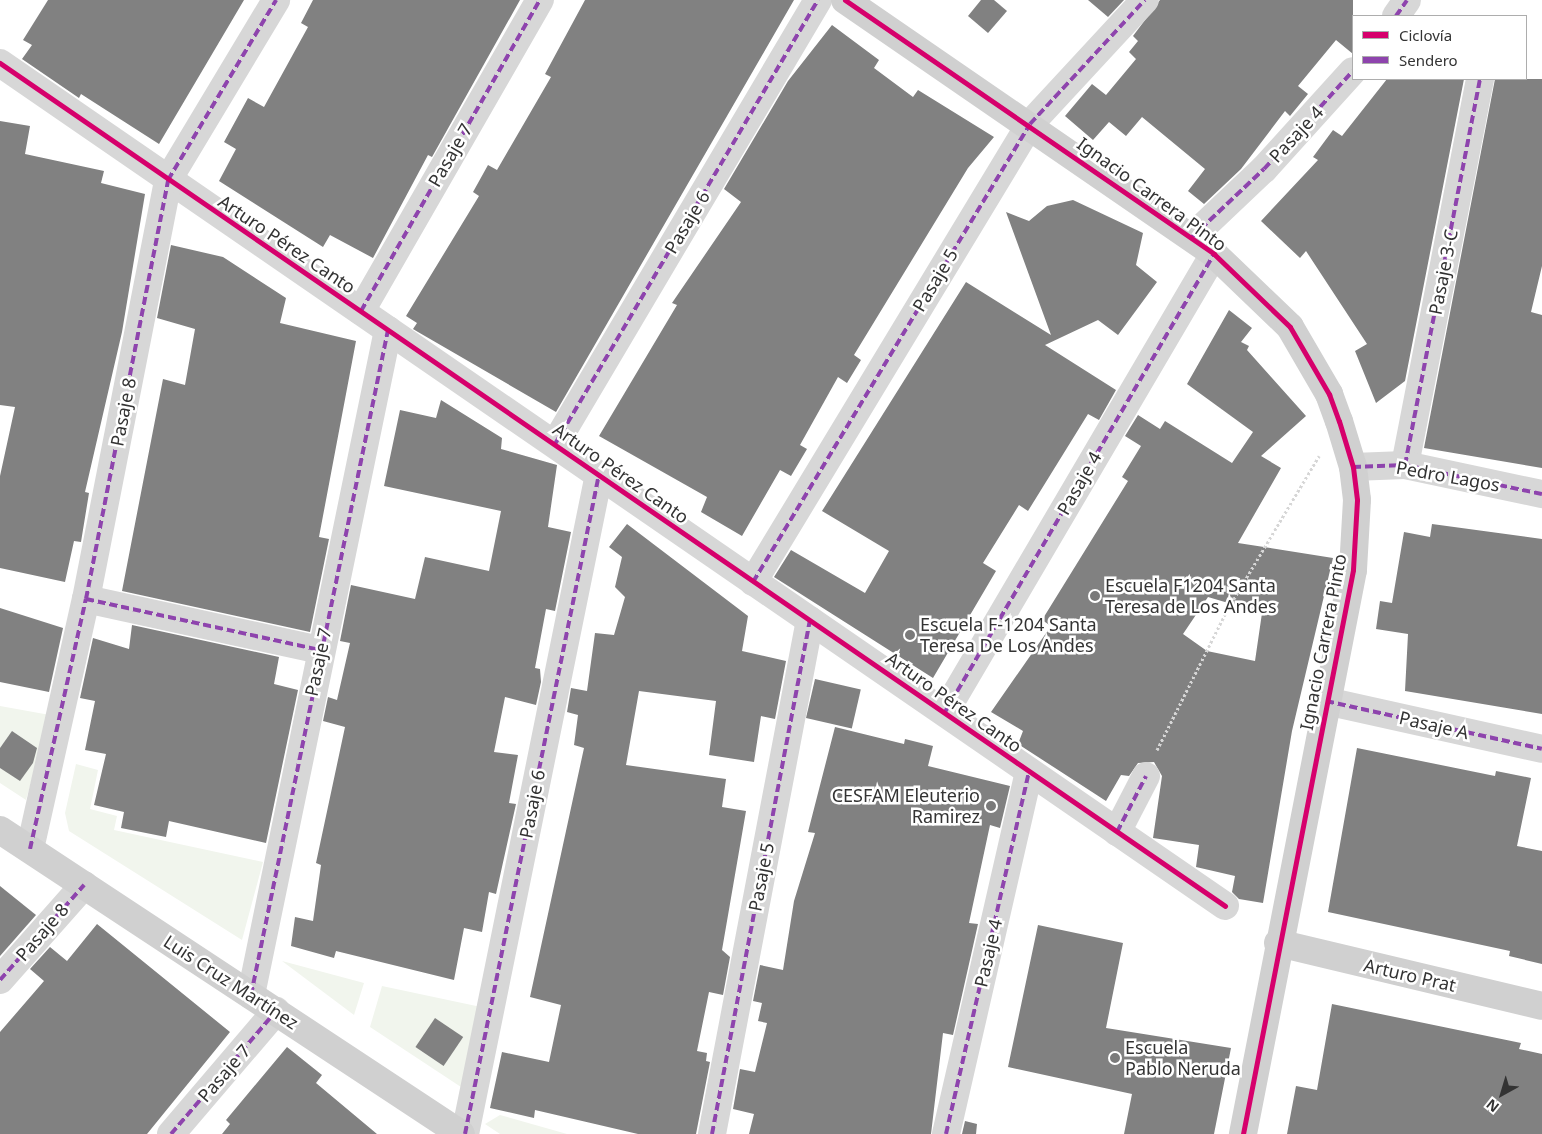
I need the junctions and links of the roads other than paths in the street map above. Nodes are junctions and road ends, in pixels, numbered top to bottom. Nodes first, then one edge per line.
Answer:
1 (276, 0) edge
2 (540, 0) edge
3 (818, 0) edge
4 (845, 0) edge
5 (1145, 0) edge
6 (1407, 0) edge
7 (1397, 15) edge
8 (0, 63) edge
9 (1352, 72) edge
10 (1480, 80) edge
11 (1030, 124) junction
12 (168, 180) junction
13 (1192, 236) junction
14 (1214, 254) junction
15 (361, 311) junction
16 (388, 330) junction
17 (555, 444) junction
18 (1405, 465) junction
19 (1353, 467) junction
20 (599, 474) junction
21 (1542, 494) edge
22 (753, 582) junction
23 (86, 599) junction
24 (810, 620) junction
25 (320, 650) junction
26 (1326, 701) junction
27 (945, 712) junction
28 (1542, 749) edge
29 (1029, 771) junction
30 (1146, 776) road end
31 (0, 830) edge
32 (1117, 832) junction
33 (30, 849) junction
34 (84, 885) junction
35 (1225, 906) dead end
36 (1278, 943) junction
37 (0, 980) edge
38 (251, 995) junction
39 (1542, 1006) edge
40 (276, 1012) junction
41 (171, 1134) edge
42 (461, 1134) edge
43 (465, 1134) edge
44 (712, 1134) edge
45 (946, 1134) edge
46 (1243, 1134) edge

1 - 12 street, Pasaje 8
2 - 15 street, Pasaje 7
3 - 17 street, Pasaje 6
4 - 11 street, Ignacio Carrera Pinto
5 - 11 street, Pasaje 5
6 - 7 street
8 - 12 street, Arturo Pérez Canto
9 - 13 street, Pasaje 4
10 - 18 street, Pasaje 3-C
11 - 13 street, Ignacio Carrera Pinto
11 - 22 street, Pasaje 5
12 - 15 street, Arturo Pérez Canto
12 - 23 street, Pasaje 8
13 - 14 street, Ignacio Carrera Pinto
14 - 19 street, Ignacio Carrera Pinto
14 - 27 street, Pasaje 4
15 - 16 street, Arturo Pérez Canto
16 - 17 street, Arturo Pérez Canto
16 - 25 street, Pasaje 7
17 - 20 street, Arturo Pérez Canto
18 - 19 street, Pedro Lagos
18 - 21 street, Pedro Lagos
19 - 26 street, Ignacio Carrera Pinto
20 - 22 street, Arturo Pérez Canto
20 - 43 street, Pasaje 6
22 - 24 street, Arturo Pérez Canto
23 - 25 street
23 - 33 street, Pasaje 8
24 - 27 street, Arturo Pérez Canto
24 - 44 street, Pasaje 5
25 - 38 street, Pasaje 7
26 - 28 street, Pasaje A
26 - 36 street, Ignacio Carrera Pinto
27 - 29 street, Arturo Pérez Canto
29 - 32 street, Arturo Pérez Canto
29 - 45 street, Pasaje 4
30 - 32 street
31 - 33 street, Luis Cruz Martínez
32 - 35 street, Arturo Pérez Canto
33 - 34 street, Luis Cruz Martínez
34 - 37 street, Pasaje 8
34 - 38 street, Luis Cruz Martínez
36 - 39 street, Arturo Prat
36 - 46 street, Ignacio Carrera Pinto
38 - 40 street, Luis Cruz Martínez
40 - 41 street, Pasaje 7
40 - 42 street, Luis Cruz Martínez

